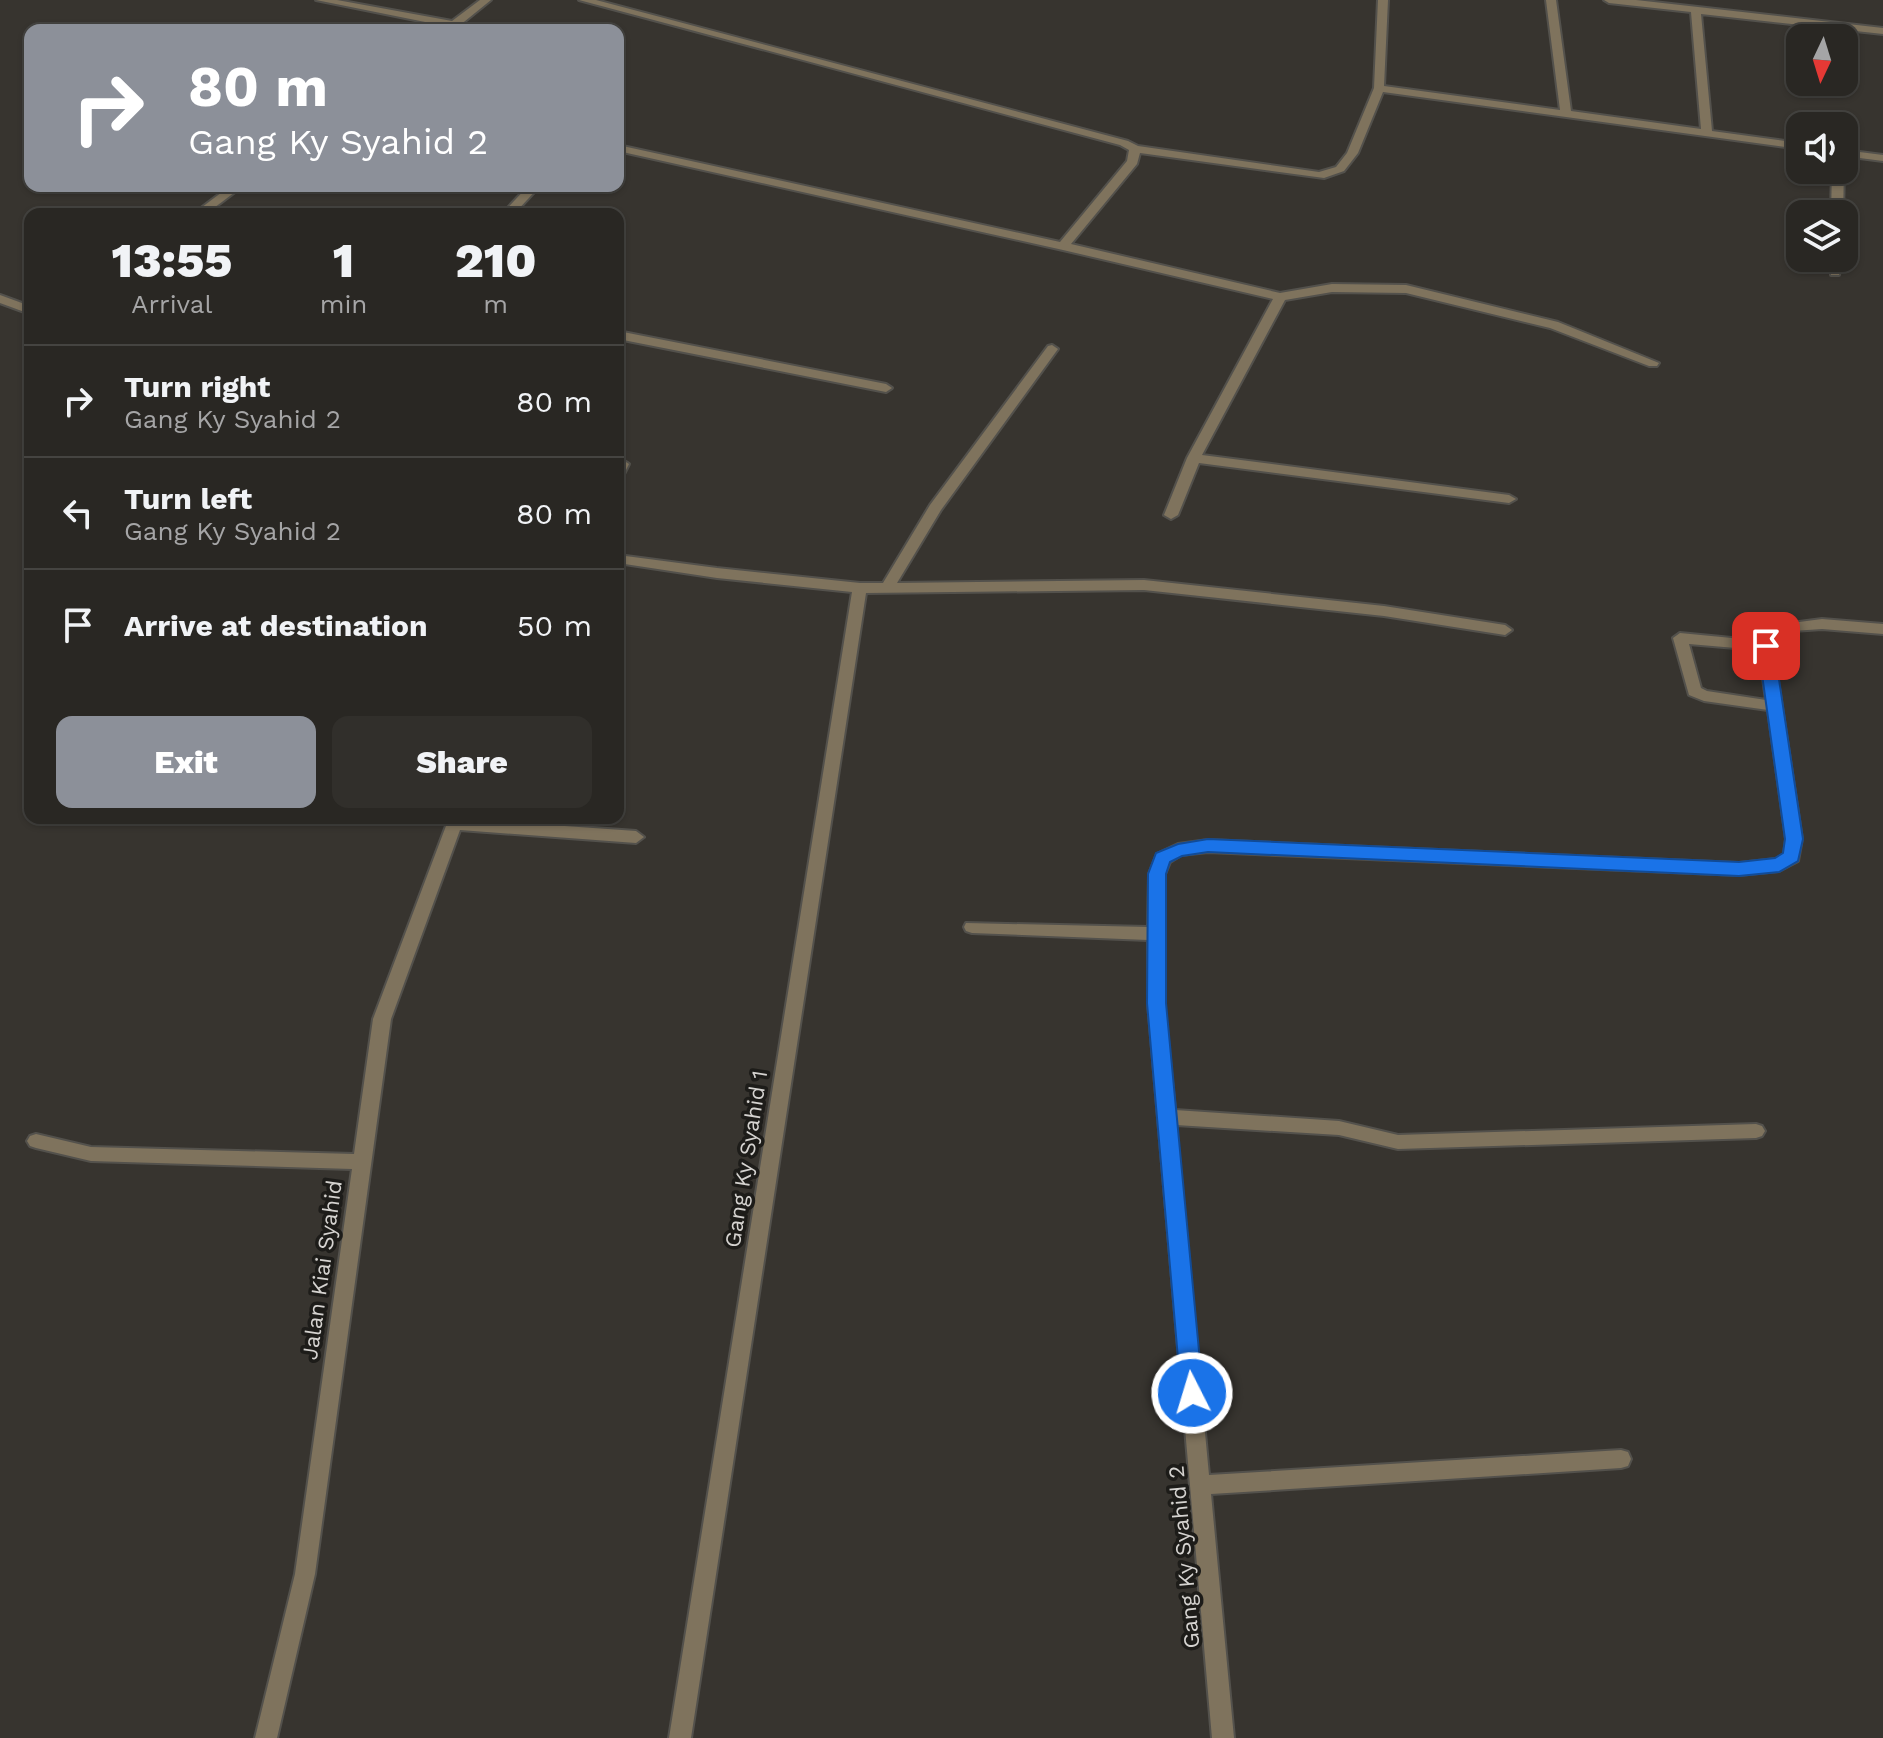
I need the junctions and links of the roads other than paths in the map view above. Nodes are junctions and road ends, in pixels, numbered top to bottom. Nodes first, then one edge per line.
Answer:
1 (321, 0) edge
2 (486, 0) edge
3 (584, 0) edge
4 (1383, 0) edge
5 (1551, 0) edge
6 (1609, 0) edge
7 (1696, 11) junction
8 (436, 24) edge
9 (454, 24) edge
10 (1883, 31) edge
11 (1379, 88) junction
12 (1566, 112) junction
13 (1707, 132) junction
14 (1786, 144) edge
15 (624, 149) edge
16 (1135, 149) junction
17 (1858, 155) edge
18 (1883, 158) edge
19 (229, 192) edge
20 (528, 192) edge
21 (207, 208) edge
22 (514, 208) edge
23 (1063, 246) junction
24 (1280, 297) junction
25 (0, 299) edge
26 (24, 308) edge
27 (624, 336) edge
28 (1052, 349) dead end
29 (1653, 363) dead end
30 (886, 388) dead end
31 (1194, 458) junction
32 (1509, 499) dead end
33 (1171, 515) dead end
34 (624, 560) edge
35 (860, 588) junction
36 (887, 588) junction
37 (1883, 629) edge
38 (1505, 630) dead end
39 (1766, 646) junction
40 (1773, 706) junction
41 (454, 824) edge
42 (489, 824) edge
43 (636, 837) dead end
44 (972, 927) dead end
45 (1155, 934) junction
46 (1167, 1117) junction
47 (1756, 1131) dead end
48 (36, 1141) dead end
49 (361, 1162) junction
50 (1621, 1459) dead end
51 (1200, 1485) junction
52 (266, 1738) edge
53 (680, 1738) edge
54 (1223, 1738) edge

1 - 8 street
2 - 9 street
3 - 16 street
4 - 11 street
5 - 12 street
6 - 7 street
7 - 10 street
7 - 13 street
11 - 12 street
11 - 16 street
12 - 13 street
13 - 14 street
15 - 23 street
16 - 23 street
17 - 18 street
19 - 21 street
20 - 22 street
23 - 24 street
24 - 29 street
24 - 31 street
25 - 26 street
27 - 30 street
28 - 36 street
31 - 32 street
31 - 33 street
34 - 35 street
35 - 36 street
35 - 53 street, Gang Ky Syahid 1
36 - 38 street
37 - 39 street
39 - 40 street, Gang Ky Syahid 2
39 - 40 street
40 - 45 street, Gang Ky Syahid 2
41 - 49 street, Jalan Kiai Syahid
42 - 43 street
44 - 45 street
45 - 46 street, Gang Ky Syahid 2
46 - 47 street
46 - 51 street, Gang Ky Syahid 2
48 - 49 street
49 - 52 street, Jalan Kiai Syahid
50 - 51 street
51 - 54 street, Gang Ky Syahid 2

